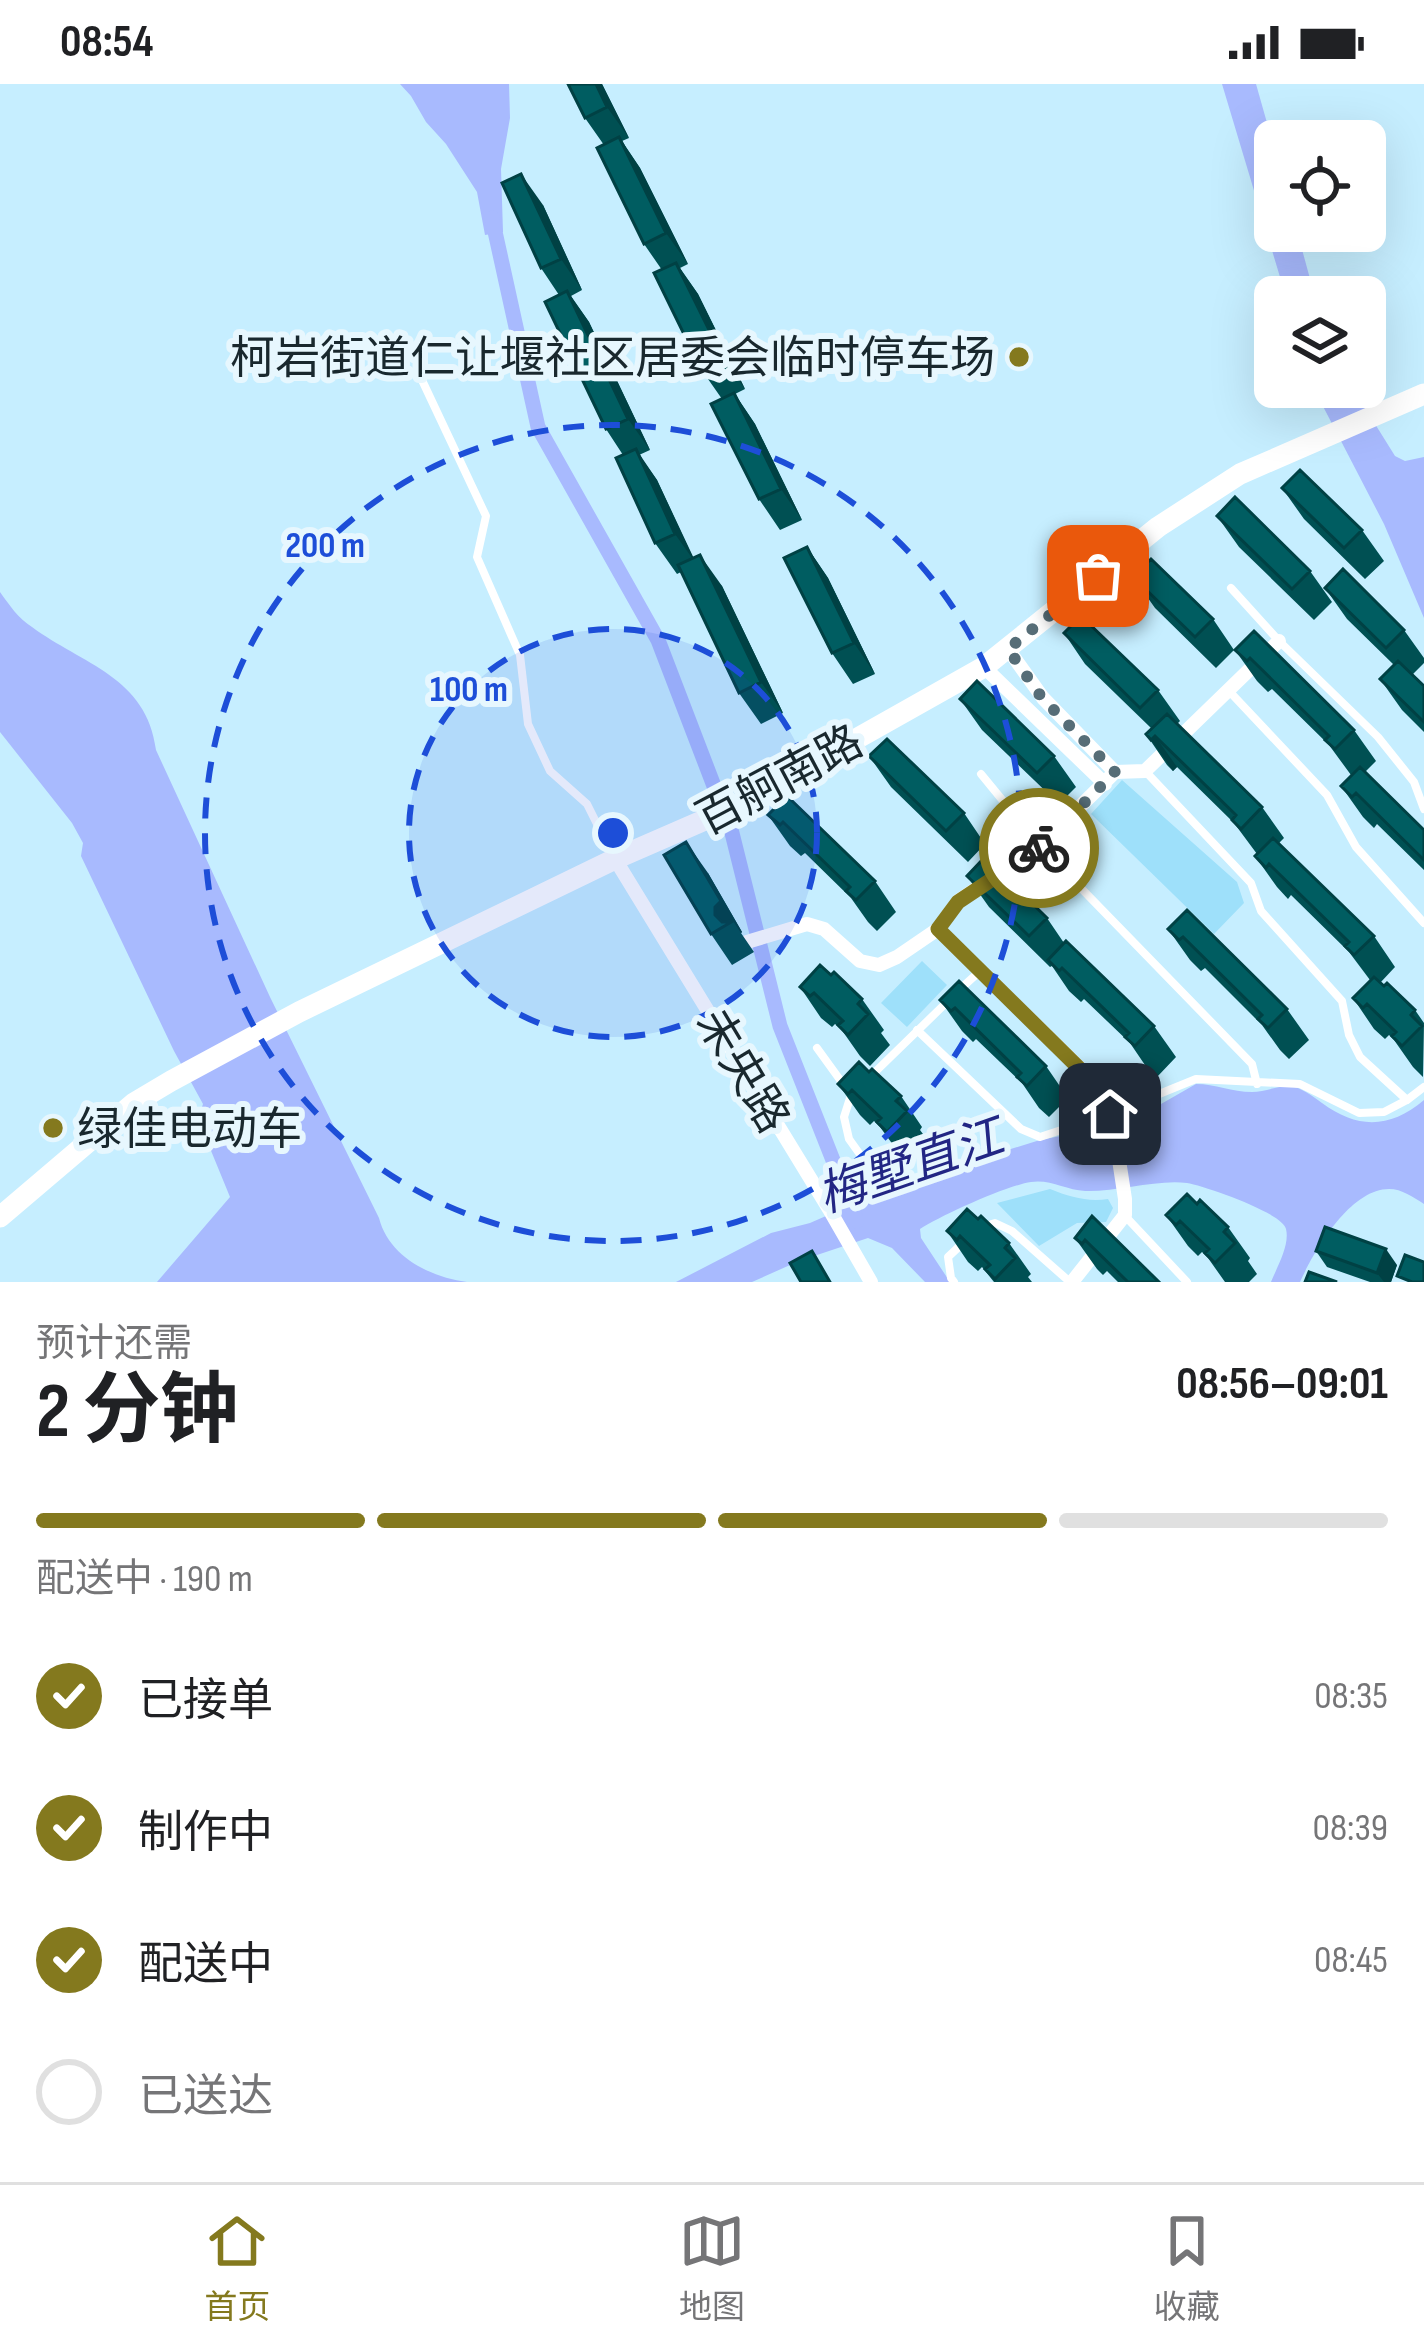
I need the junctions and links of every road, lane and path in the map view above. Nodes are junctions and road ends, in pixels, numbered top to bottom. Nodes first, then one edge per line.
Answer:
1 (421, 378) dead end
2 (1424, 394) edge
3 (1232, 588) dead end
4 (1279, 641) junction
5 (1008, 649) junction
6 (984, 668) junction
7 (1229, 691) junction
8 (1145, 771) junction
9 (981, 774) dead end
10 (1110, 778) junction
11 (1424, 809) edge
12 (1040, 847) junction
13 (615, 859) junction
14 (1424, 923) edge
15 (938, 929) junction
16 (747, 942) dead end
17 (979, 972) junction
18 (917, 1030) junction
19 (818, 1048) dead end
20 (868, 1079) edge
21 (1257, 1084) junction
22 (1424, 1087) edge
23 (1407, 1100) junction
24 (1111, 1118) junction
25 (884, 1188) dead end
26 (1125, 1208) junction
27 (0, 1217) edge
28 (870, 1281) edge
29 (954, 1282) edge
30 (1071, 1282) edge
31 (1187, 1282) edge

1 - 13 lane
2 - 5 street, 百舸南路
3 - 4 lane
4 - 7 street
4 - 11 lane
5 - 6 street, 百舸南路
5 - 10 street
6 - 10 street
6 - 13 street, 百舸南路
7 - 8 street
7 - 14 lane
8 - 10 street
8 - 23 lane
9 - 12 lane
10 - 12 street
12 - 15 street
12 - 21 lane
13 - 27 street, 百舸南路
13 - 28 street, 未央路
15 - 16 street
15 - 17 street
17 - 18 lane
17 - 24 street
18 - 20 lane
18 - 24 lane
19 - 25 lane
21 - 23 lane
21 - 24 lane
22 - 23 lane
24 - 26 street
26 - 30 street
26 - 31 lane
29 - 30 lane

